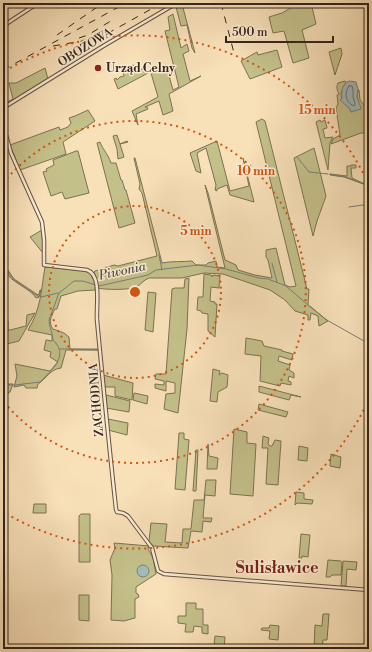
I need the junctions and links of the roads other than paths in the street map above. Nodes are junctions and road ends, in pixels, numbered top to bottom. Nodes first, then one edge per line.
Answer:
1 (38, 3) edge
2 (177, 3) edge
3 (3, 26) edge
4 (3, 108) edge
5 (3, 124) edge
6 (369, 590) edge

1 - 3 street
2 - 4 street, OBOZOWA
5 - 6 street, ZACHODNIA

